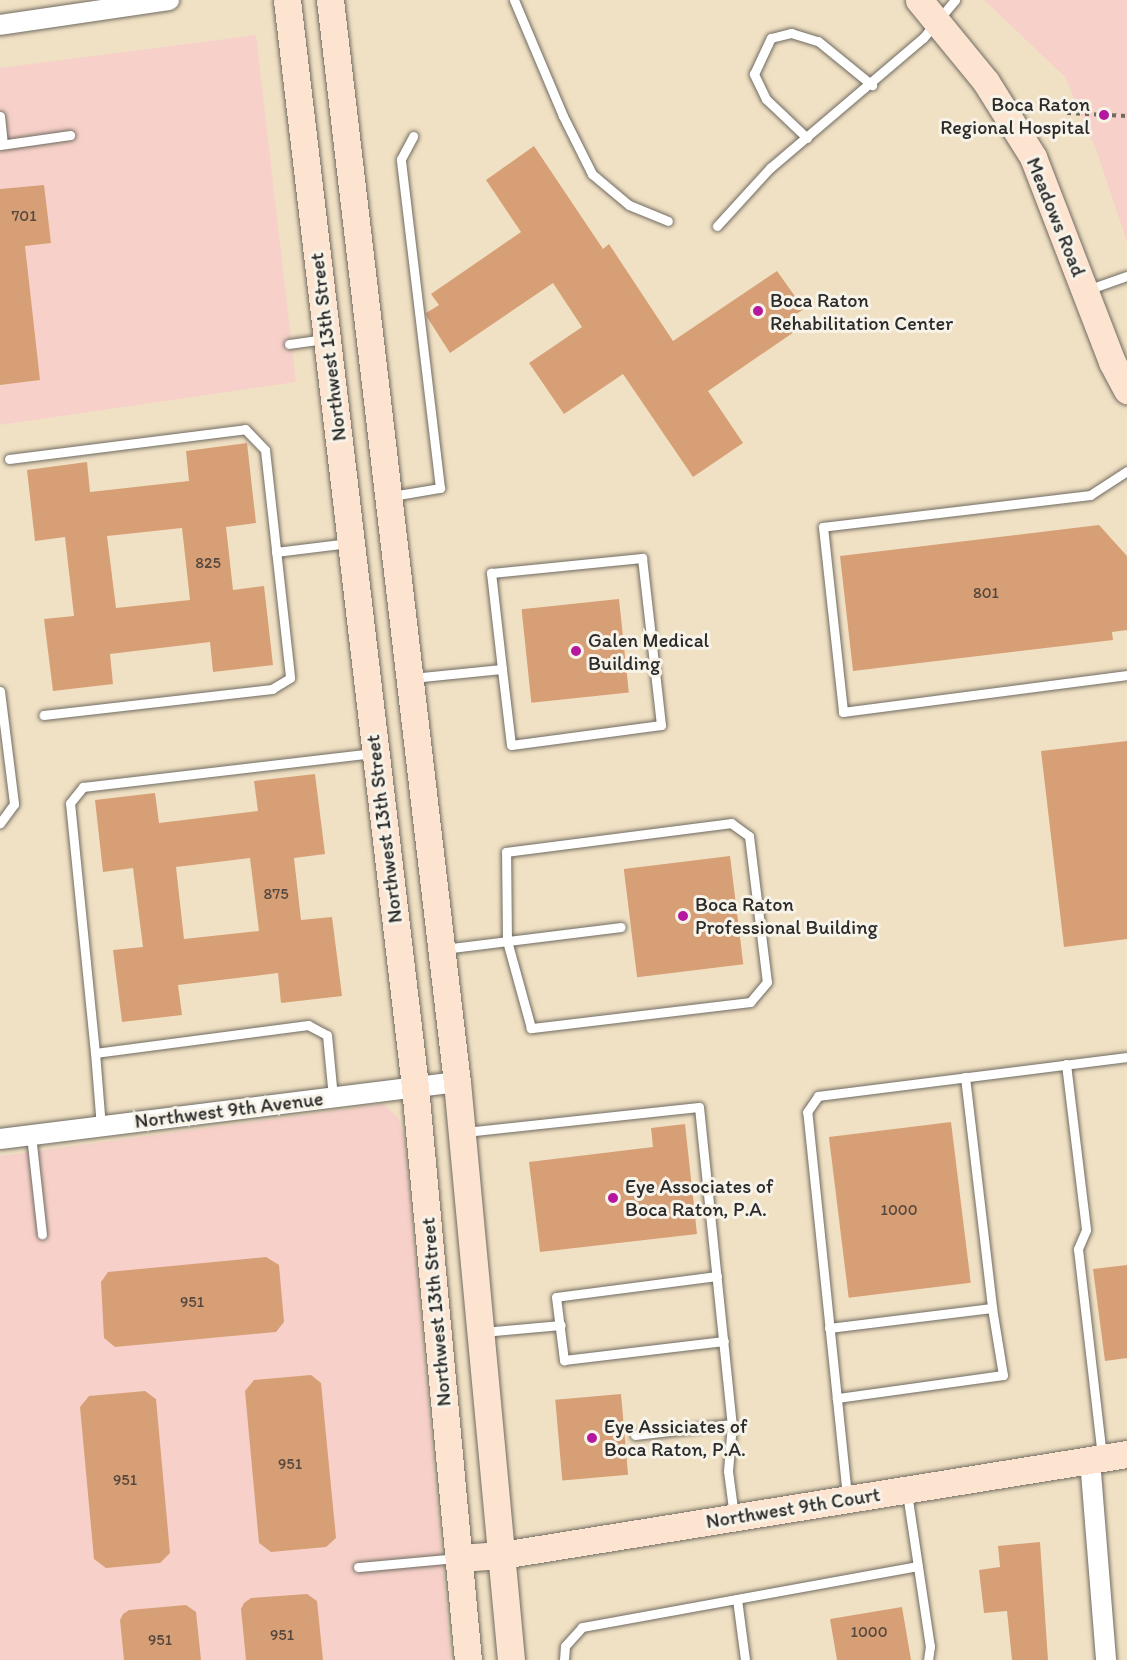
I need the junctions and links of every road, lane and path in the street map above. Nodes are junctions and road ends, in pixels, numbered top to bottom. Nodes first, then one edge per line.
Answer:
1 (169, 0) edge
2 (287, 0) edge
3 (330, 0) edge
4 (514, 0) edge
5 (919, 0) edge
6 (955, 0) edge
7 (938, 21) junction
8 (0, 25) edge
9 (872, 85) junction
10 (1068, 113) dead end
11 (0, 116) edge
12 (1127, 116) edge
13 (70, 135) dead end
14 (413, 136) dead end
15 (807, 138) junction
16 (1, 144) edge
17 (668, 221) dead end
18 (717, 226) dead end
19 (1127, 276) edge
20 (1084, 290) junction
21 (327, 339) junction
22 (289, 344) dead end
23 (1127, 390) edge
24 (9, 459) dead end
25 (1127, 471) edge
26 (389, 496) junction
27 (351, 543) junction
28 (276, 552) junction
29 (502, 669) junction
30 (1127, 675) edge
31 (410, 678) junction
32 (0, 691) edge
33 (44, 716) dead end
34 (375, 753) junction
35 (0, 823) edge
36 (621, 927) dead end
37 (507, 941) junction
38 (442, 949) junction
39 (95, 1053) junction
40 (1127, 1057) edge
41 (1066, 1064) junction
42 (965, 1077) junction
43 (457, 1082) junction
44 (415, 1087) junction
45 (333, 1097) junction
46 (101, 1127) junction
47 (462, 1132) junction
48 (31, 1136) junction
49 (0, 1140) edge
50 (42, 1234) dead end
51 (717, 1276) junction
52 (992, 1308) junction
53 (561, 1325) junction
54 (829, 1328) junction
55 (481, 1332) junction
56 (724, 1341) junction
57 (837, 1398) junction
58 (732, 1424) junction
59 (635, 1435) dead end
60 (1106, 1458) edge
61 (906, 1490) junction
62 (847, 1499) junction
63 (734, 1518) junction
64 (502, 1556) junction
65 (459, 1558) junction
66 (918, 1566) junction
67 (358, 1567) dead end
68 (737, 1599) junction
69 (468, 1660) edge
70 (511, 1660) edge
71 (564, 1660) edge
72 (746, 1660) edge
73 (928, 1660) edge
74 (1106, 1660) edge

1 - 8 street
2 - 21 street, Northwest 13th Street
3 - 26 street
4 - 17 lane
5 - 7 street, Meadows Road
6 - 7 lane
7 - 9 lane
7 - 20 street, Meadows Road
9 - 15 lane
9 - 15 lane
10 - 12 path
11 - 16 lane
13 - 16 lane
14 - 26 lane
15 - 18 lane
19 - 20 lane
20 - 23 street, Meadows Road
21 - 22 lane
21 - 27 street, Northwest 13th Street
24 - 28 lane
25 - 30 lane
26 - 31 street
27 - 28 lane
27 - 34 street, Northwest 13th Street
28 - 33 lane
29 - 29 lane
29 - 31 lane
31 - 38 street
32 - 35 lane
34 - 39 lane
34 - 44 street, Northwest 13th Street
36 - 37 lane
37 - 37 lane
37 - 38 lane
38 - 43 street
39 - 45 lane
39 - 46 lane
40 - 41 lane
41 - 42 lane
41 - 60 lane
42 - 52 lane
42 - 54 lane
43 - 44 street, Northwest 9th Avenue
43 - 47 street
44 - 45 street, Northwest 9th Avenue
44 - 65 street, Northwest 13th Street
45 - 46 street, Northwest 9th Avenue
46 - 48 street, Northwest 9th Avenue
47 - 51 lane
47 - 55 street
48 - 49 street, Northwest 9th Avenue
48 - 50 lane
51 - 53 lane
51 - 56 lane
52 - 54 lane
52 - 57 lane
53 - 55 lane
53 - 56 lane
54 - 57 lane
55 - 64 street
56 - 58 lane
57 - 62 lane
58 - 59 lane
58 - 63 lane
60 - 61 street, Northwest 9th Court
60 - 74 street
61 - 62 street, Northwest 9th Court
61 - 66 lane
62 - 63 street, Northwest 9th Court
63 - 64 street, Northwest 9th Court
64 - 65 street, Northwest 9th Court
64 - 70 street
65 - 67 lane
65 - 69 street, Northwest 13th Street
66 - 68 lane
66 - 73 lane
68 - 71 lane
68 - 72 lane

